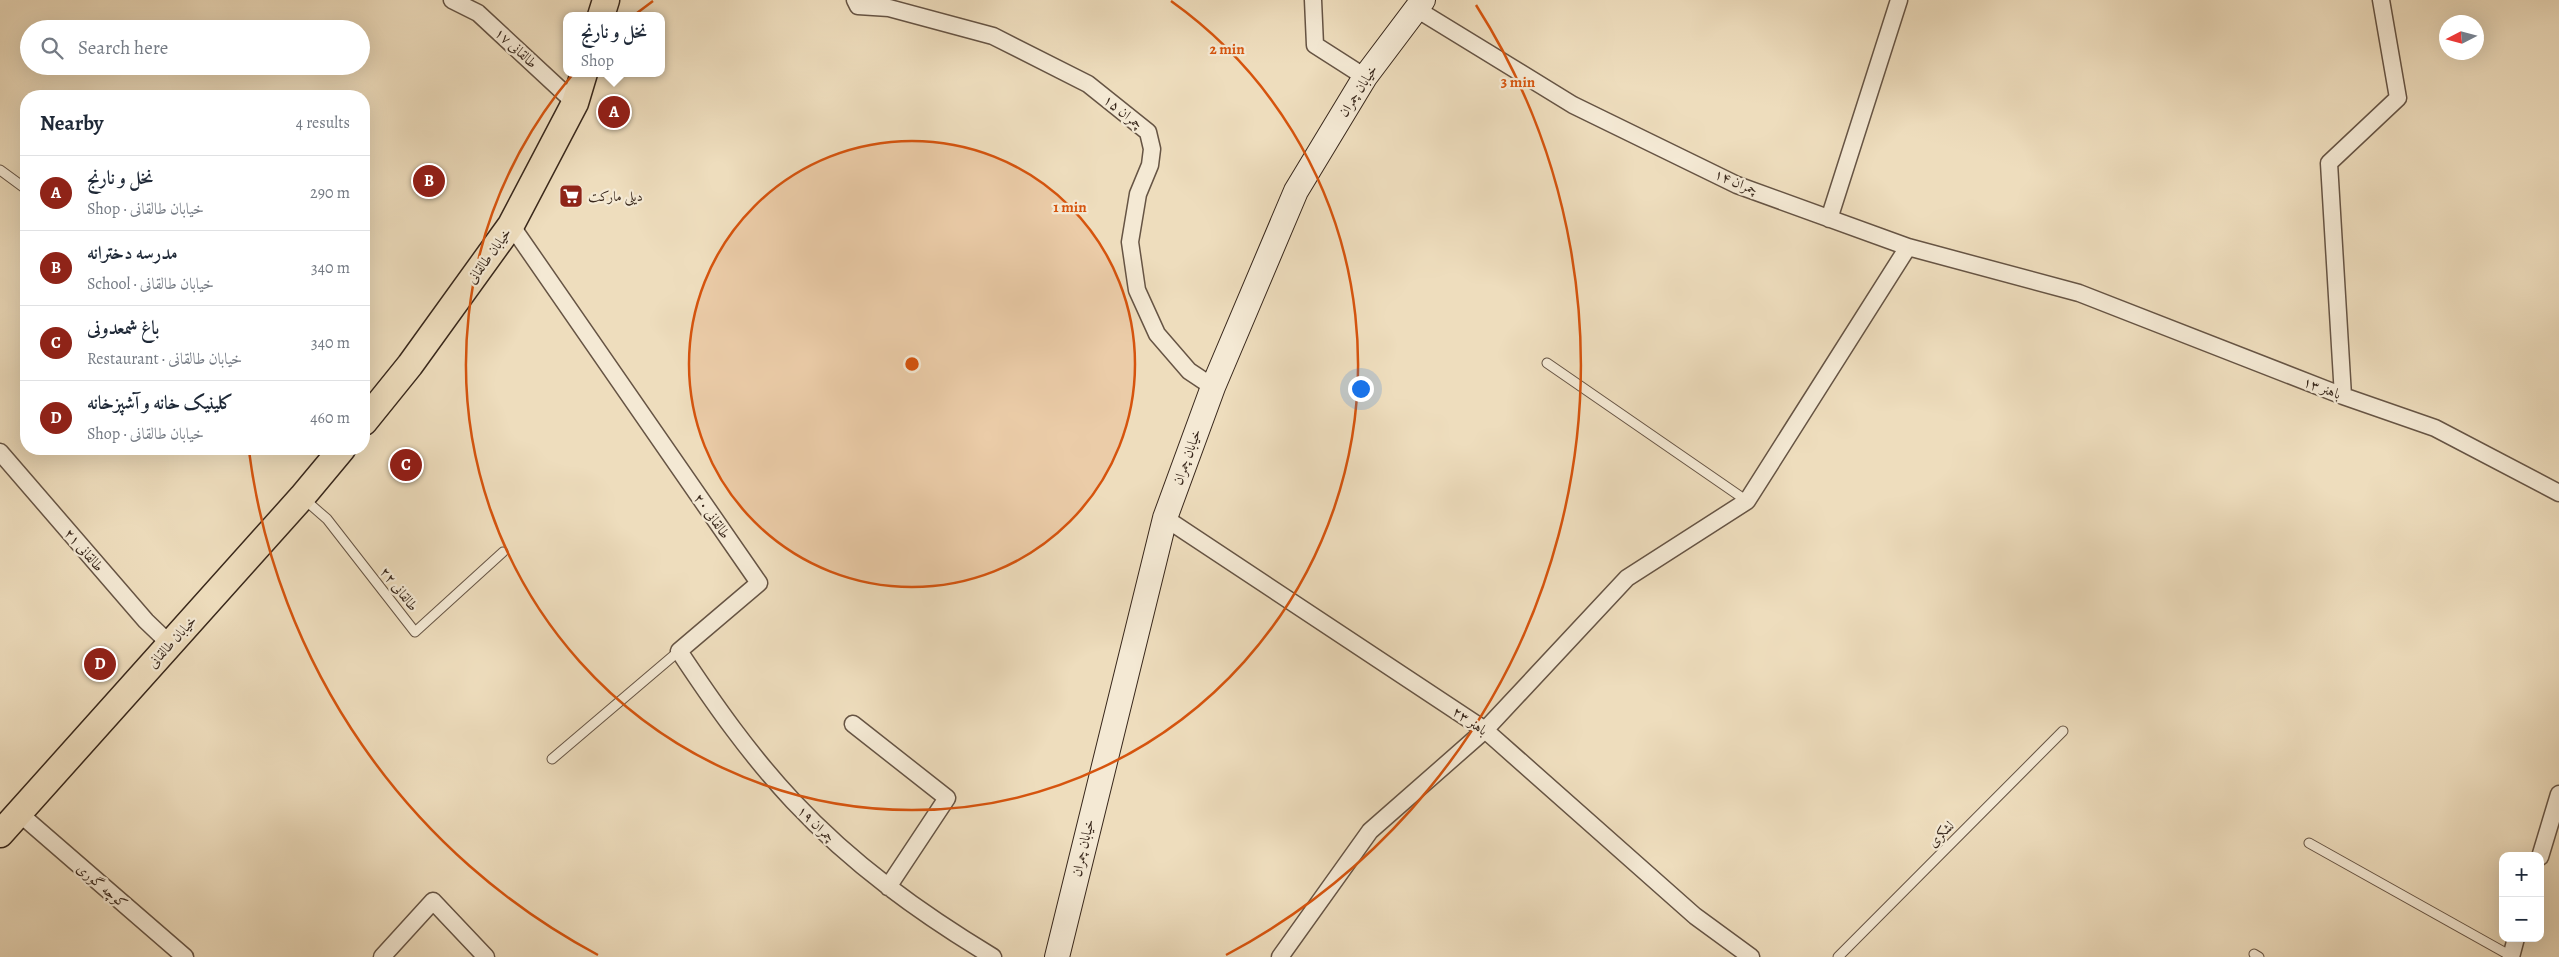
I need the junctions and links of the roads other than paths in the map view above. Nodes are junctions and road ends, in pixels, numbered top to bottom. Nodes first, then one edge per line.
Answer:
1 (452, 0) edge
2 (606, 0) edge
3 (1314, 0) edge
4 (1899, 0) edge
5 (2381, 0) edge
6 (856, 3) edge
7 (1421, 5) edge
8 (602, 12) edge
9 (583, 77) edge
10 (1365, 77) junction
11 (575, 103) junction
12 (0, 170) edge
13 (20, 185) edge
14 (1829, 218) junction
15 (511, 226) junction
16 (1908, 247) junction
17 (2080, 294) joint
18 (1547, 363) dead end
19 (1212, 387) junction
20 (2343, 396) junction
21 (370, 415) edge
22 (0, 452) edge
23 (337, 455) edge
24 (2559, 493) edge
25 (302, 498) junction
26 (1747, 501) junction
27 (1165, 518) junction
28 (503, 552) dead end
29 (170, 644) junction
30 (679, 651) junction
31 (853, 724) dead end
32 (1485, 730) junction
33 (2063, 731) dead end
34 (552, 759) dead end
35 (2559, 794) edge
36 (20, 814) junction
37 (0, 834) edge
38 (2309, 843) dead end
39 (2542, 852) edge
40 (888, 887) junction
41 (2515, 942) edge
42 (2511, 956) edge
43 (185, 957) edge
44 (382, 957) edge
45 (486, 957) edge
46 (993, 957) edge
47 (1057, 957) edge
48 (1280, 957) edge
49 (1751, 957) edge
50 (1838, 957) edge

1 - 11 street, طالقانی ۱۷
2 - 8 main road
3 - 10 street
4 - 14 street
5 - 20 street
6 - 19 street, چمران ۱۵
7 - 10 main road, خیابان چمران
7 - 14 street, چمران ۱۴
9 - 11 main road, خیابان طالقانی
10 - 19 main road, خیابان چمران
11 - 15 main road, خیابان طالقانی
12 - 13 lane
14 - 16 street, چمران ۱۴
15 - 21 main road, خیابان طالقانی
15 - 30 street, طالقانی ۲۰
16 - 17 street, چمران ۱۴
16 - 26 street
17 - 20 street, باهنر ۱۳
18 - 26 lane
19 - 27 main road, خیابان چمران
20 - 24 street, باهنر ۱۳
22 - 29 street, طالقانی ۲۱
23 - 25 main road, خیابان طالقانی
25 - 28 lane, طالقانی ۲۲
25 - 29 main road, خیابان طالقانی
26 - 32 street
27 - 32 street, باهنر ۲۳
27 - 47 main road, خیابان چمران
29 - 36 main road, خیابان طالقانی
30 - 34 lane, طالقانی ۲۰
30 - 40 street, چمران ۱۹
31 - 40 street
32 - 48 street
32 - 49 street, باهنر ۲۳
33 - 50 lane, لشکری
35 - 39 street
36 - 37 main road, خیابان طالقانی
36 - 43 street, کوچه گوری
38 - 42 lane
40 - 46 street, چمران ۱۹
41 - 42 street
44 - 45 street

